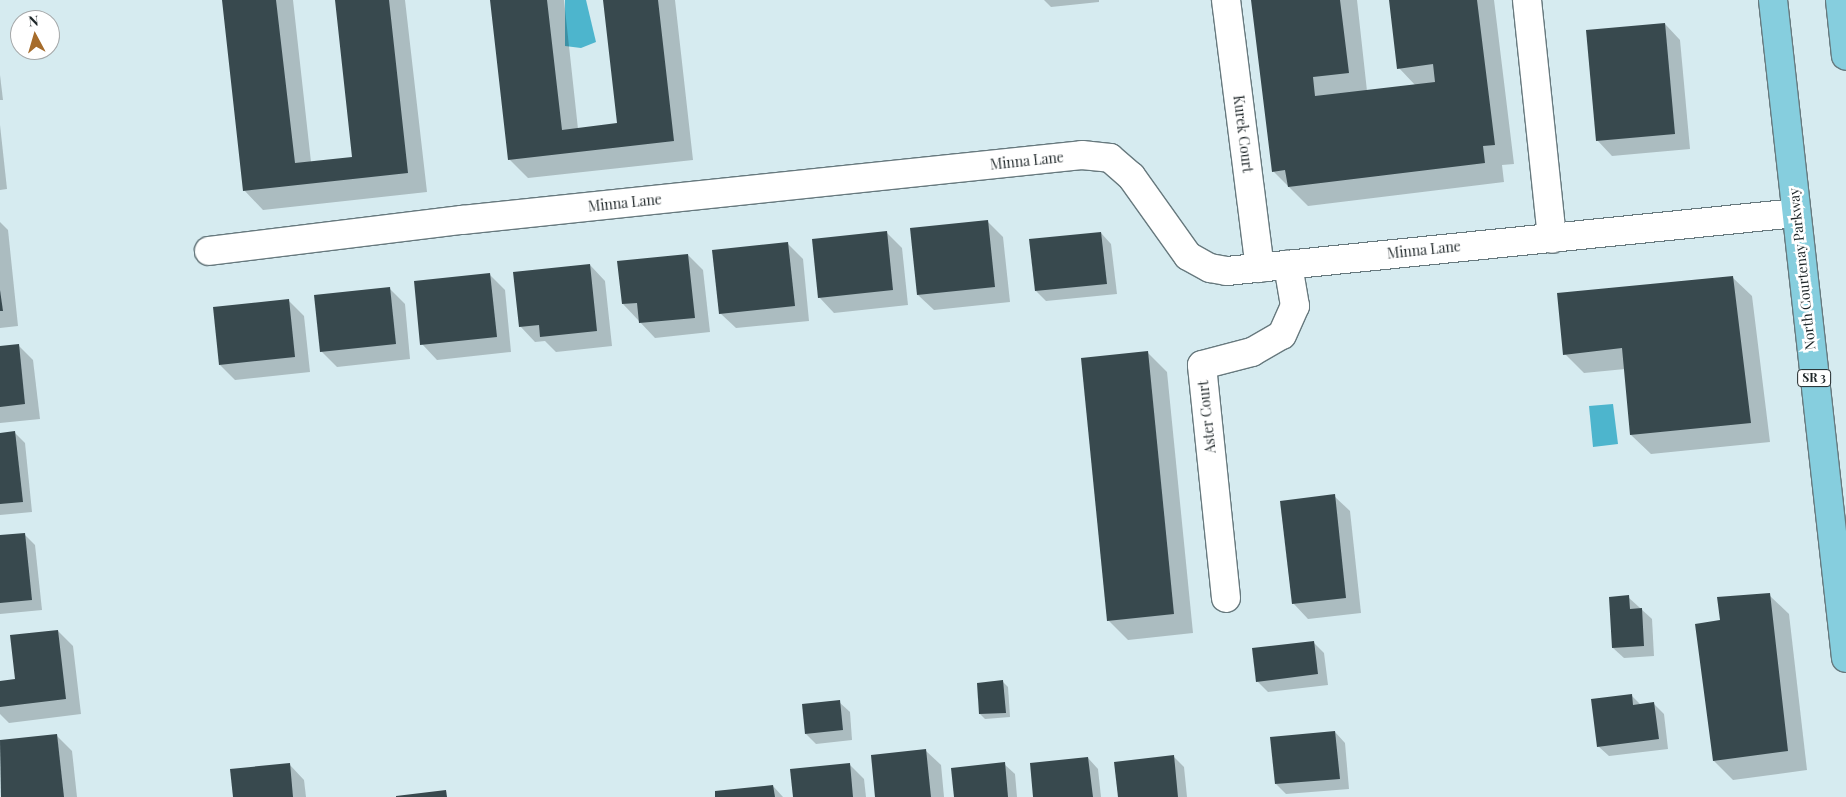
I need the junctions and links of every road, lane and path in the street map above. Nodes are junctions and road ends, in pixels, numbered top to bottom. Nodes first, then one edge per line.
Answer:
1 (1226, 0) edge
2 (1528, 0) edge
3 (1773, 0) edge
4 (1840, 0) edge
5 (1846, 56) edge
6 (1796, 213) junction
7 (1552, 239) junction
8 (209, 251) dead end
9 (1288, 264) junction
10 (1260, 268) junction
11 (1226, 598) dead end
12 (1846, 658) edge

1 - 10 street, Kurek Court
2 - 7 street
3 - 6 main road, North Courtenay Parkway / SR 3
4 - 5 main road
6 - 7 street, Minna Lane
6 - 12 main road, North Courtenay Parkway / SR 3
7 - 9 street, Minna Lane
8 - 10 street, Minna Lane
9 - 10 street, Minna Lane
9 - 11 street, Aster Court

